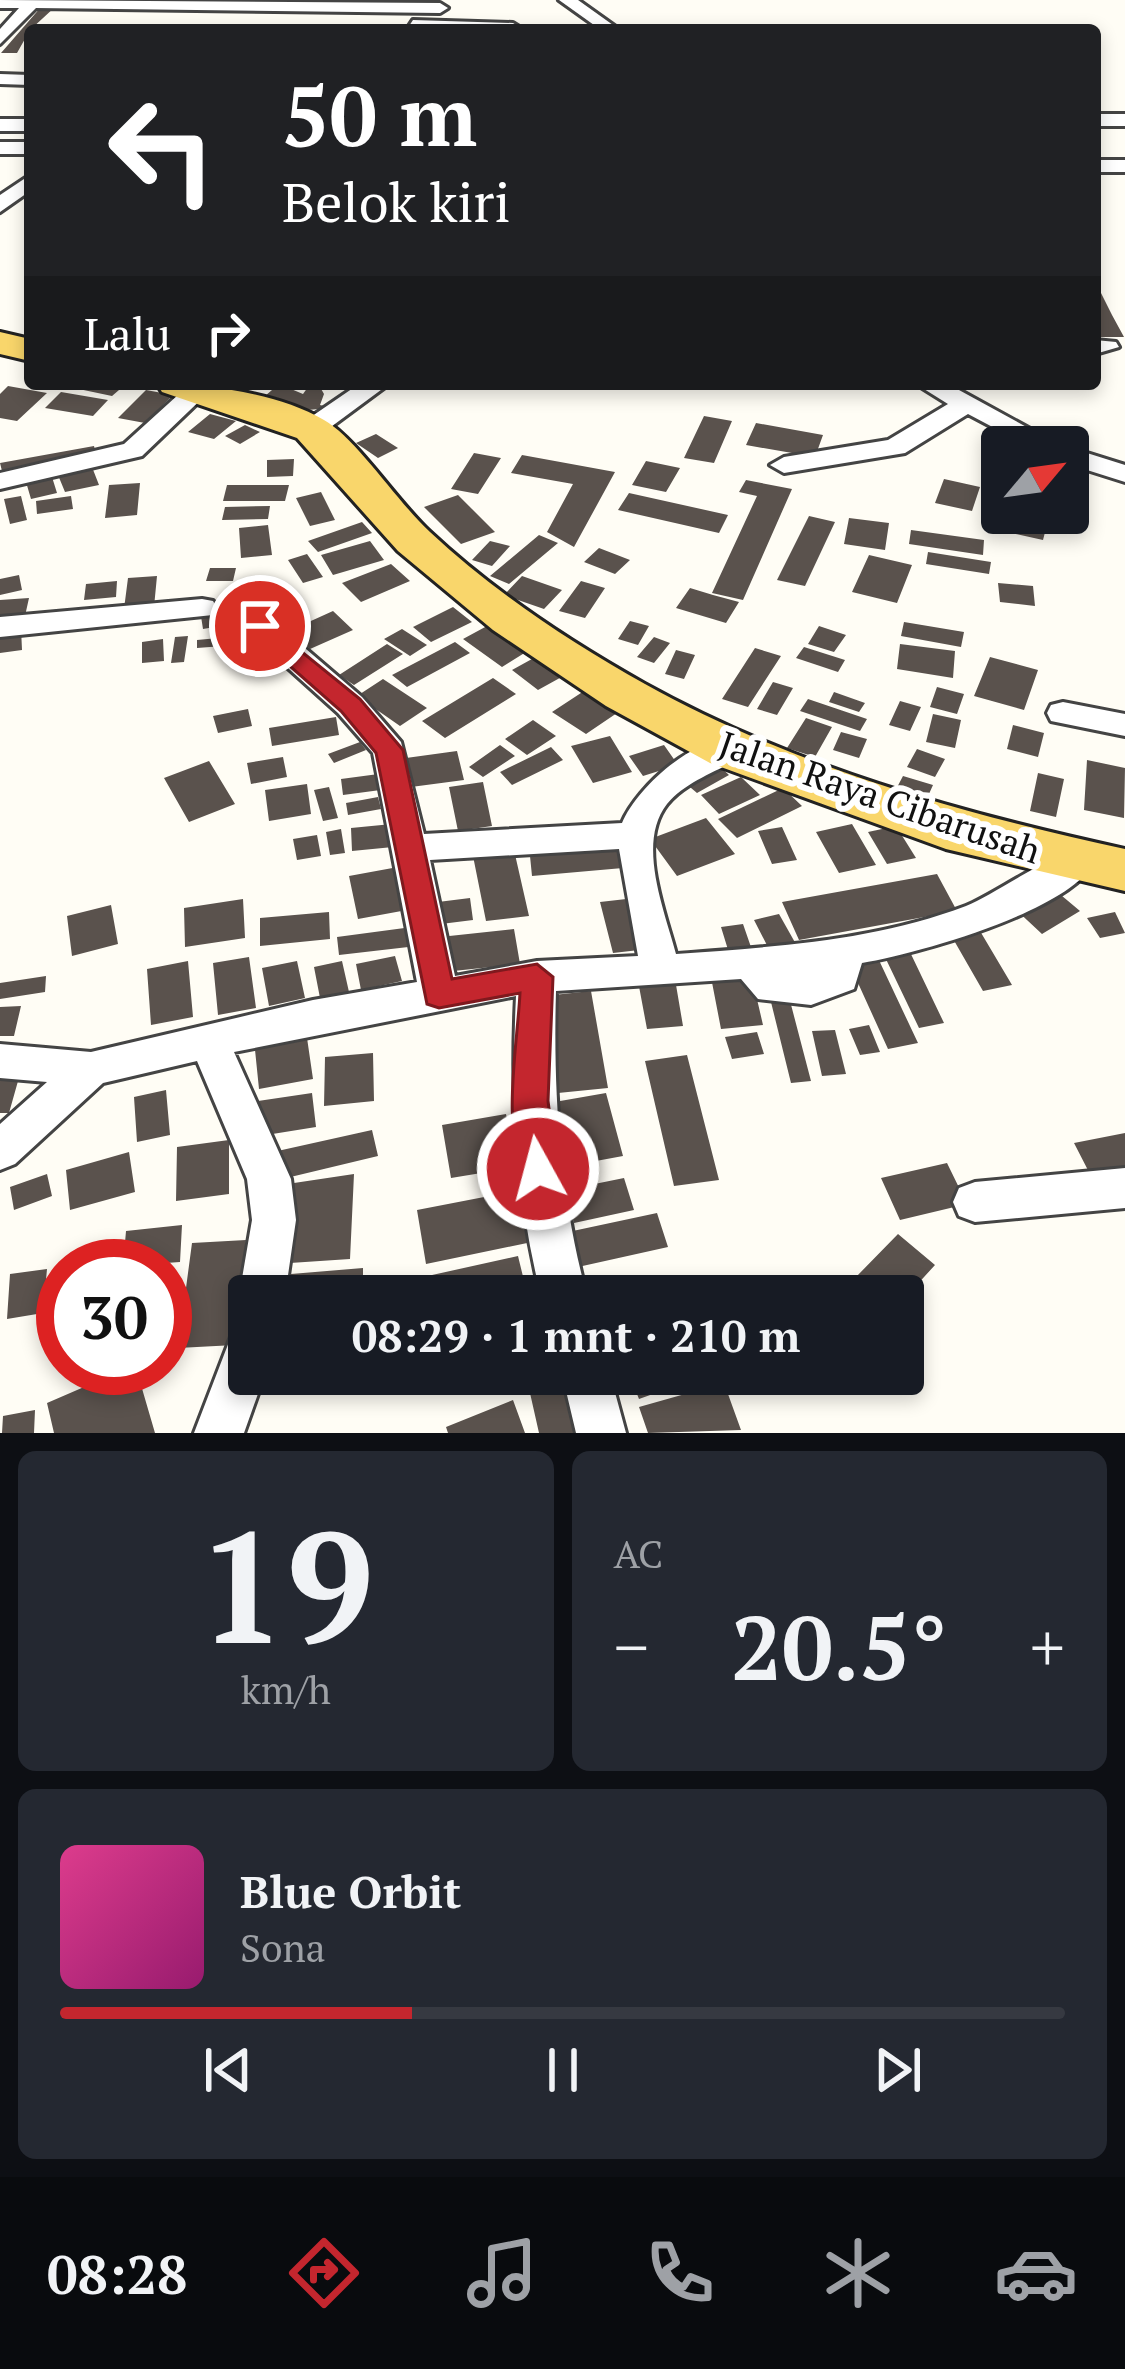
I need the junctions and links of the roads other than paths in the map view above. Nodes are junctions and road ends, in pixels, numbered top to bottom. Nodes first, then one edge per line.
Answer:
1 (568, 0) edge
2 (33, 2) edge
3 (84, 2) edge
4 (136, 2) edge
5 (188, 3) edge
6 (245, 3) edge
7 (295, 3) edge
8 (0, 4) edge
9 (343, 15) edge
10 (442, 21) edge
11 (378, 24) edge
12 (479, 24) edge
13 (603, 24) edge
14 (0, 38) edge
15 (24, 182) edge
16 (0, 206) edge
17 (184, 390) edge
18 (196, 390) edge
19 (367, 390) edge
20 (934, 390) edge
21 (952, 413) junction
22 (989, 426) edge
23 (311, 429) junction
24 (1089, 462) edge
25 (784, 464) dead end
26 (1125, 475) edge
27 (0, 481) edge
28 (202, 608) dead end
29 (260, 626) dead end
30 (0, 627) edge
31 (1063, 712) dead end
32 (1125, 725) edge
33 (728, 750) junction
34 (633, 836) junction
35 (405, 848) junction
36 (1076, 863) junction
37 (1125, 870) edge
38 (661, 970) junction
39 (537, 977) junction
40 (439, 995) junction
41 (208, 1040) junction
42 (0, 1061) edge
43 (91, 1070) junction
44 (0, 1151) edge
45 (1125, 1188) edge
46 (975, 1202) dead end
47 (265, 1275) edge
48 (558, 1275) edge
49 (233, 1395) edge
50 (592, 1395) edge
51 (219, 1433) edge
52 (602, 1433) edge

1 - 13 street
2 - 3 street
2 - 8 street
2 - 14 street
3 - 4 street
4 - 5 street
5 - 6 street
6 - 7 street
7 - 9 street
9 - 10 street
9 - 11 street
10 - 12 street
15 - 16 street
17 - 27 street
18 - 23 main road, Jalan Raya Cibarusah
19 - 23 street
20 - 21 street
21 - 22 street
21 - 25 street
23 - 33 main road, Jalan Raya Cibarusah
24 - 26 street
28 - 30 street
29 - 35 street
31 - 32 street
33 - 34 street
33 - 36 main road, Jalan Raya Cibarusah
34 - 35 street
34 - 38 street
35 - 40 street
36 - 37 main road, Jalan Raya Cibarusah
36 - 38 street
38 - 39 street
39 - 40 street
39 - 48 street
40 - 41 street
41 - 43 street
41 - 47 street
42 - 43 street
43 - 44 street
45 - 46 street
49 - 51 street
50 - 52 street

